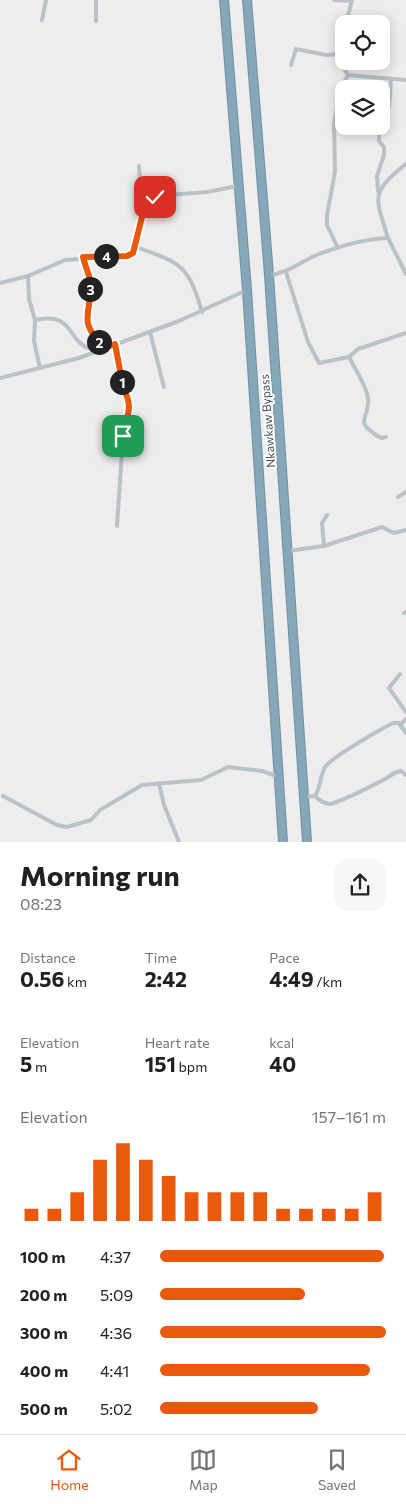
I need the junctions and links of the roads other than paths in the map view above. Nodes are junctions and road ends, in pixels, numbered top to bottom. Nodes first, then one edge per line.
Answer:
1 (46, 0) edge
2 (96, 0) edge
3 (224, 0) edge
4 (247, 0) edge
5 (334, 0) edge
6 (352, 1) edge
7 (348, 15) edge
8 (42, 20) dead end
9 (96, 21) dead end
10 (335, 54) edge
11 (291, 66) dead end
12 (345, 70) edge
13 (348, 74) junction
14 (406, 74) edge
15 (392, 80) junction
16 (405, 80) edge
17 (390, 98) edge
18 (379, 135) edge
19 (406, 164) edge
20 (139, 166) dead end
21 (237, 186) junction
22 (378, 194) junction
23 (147, 197) junction
24 (388, 238) junction
25 (136, 246) junction
26 (338, 248) junction
27 (83, 257) junction
28 (286, 272) junction
29 (406, 274) edge
30 (268, 275) junction
31 (28, 276) junction
32 (0, 283) edge
33 (247, 290) junction
34 (202, 312) junction
35 (35, 320) junction
36 (150, 332) junction
37 (406, 333) edge
38 (115, 344) junction
39 (104, 348) junction
40 (97, 350) junction
41 (349, 357) junction
42 (40, 368) junction
43 (0, 378) edge
44 (164, 387) dead end
45 (386, 437) dead end
46 (406, 492) edge
47 (398, 497) dead end
48 (327, 515) dead end
49 (117, 526) dead end
50 (406, 530) edge
51 (324, 546) junction
52 (288, 552) junction
53 (400, 674) dead end
54 (406, 712) edge
55 (406, 719) edge
56 (400, 725) junction
57 (406, 733) edge
58 (406, 775) edge
59 (279, 778) junction
60 (159, 783) junction
61 (3, 796) dead end
62 (315, 796) junction
63 (304, 798) junction
64 (180, 842) edge
65 (283, 842) edge
66 (307, 842) edge

1 - 8 street
2 - 9 street
3 - 21 highway, Nkawkaw Bypass
4 - 30 highway, Nkawkaw Bypass
5 - 6 street
6 - 7 street
10 - 11 street
12 - 13 street
13 - 15 street
13 - 26 street
14 - 16 street
15 - 16 street
15 - 17 street
18 - 22 street
19 - 22 street
20 - 23 street
21 - 23 street
21 - 33 highway, Nkawkaw Bypass
22 - 24 street
23 - 25 street
24 - 26 street
24 - 29 street
25 - 27 street
25 - 34 street
26 - 28 street
27 - 31 street
27 - 39 street
28 - 30 street
28 - 41 street
30 - 52 highway, Nkawkaw Bypass
31 - 32 street
31 - 35 street
33 - 34 street
33 - 59 highway, Nkawkaw Bypass
34 - 36 street
35 - 40 street
35 - 42 street
36 - 38 street
36 - 44 street
37 - 41 street
38 - 39 street
38 - 49 street
39 - 40 street
40 - 42 street
41 - 45 street
42 - 43 street
46 - 47 street
48 - 51 street
50 - 51 street
51 - 52 street
52 - 63 highway, Nkawkaw Bypass
53 - 54 street
55 - 56 street
56 - 57 street
56 - 62 street
58 - 62 street
59 - 60 street
59 - 65 highway, Nkawkaw Bypass
60 - 61 street
60 - 64 street
62 - 63 street
63 - 66 highway, Nkawkaw Bypass

